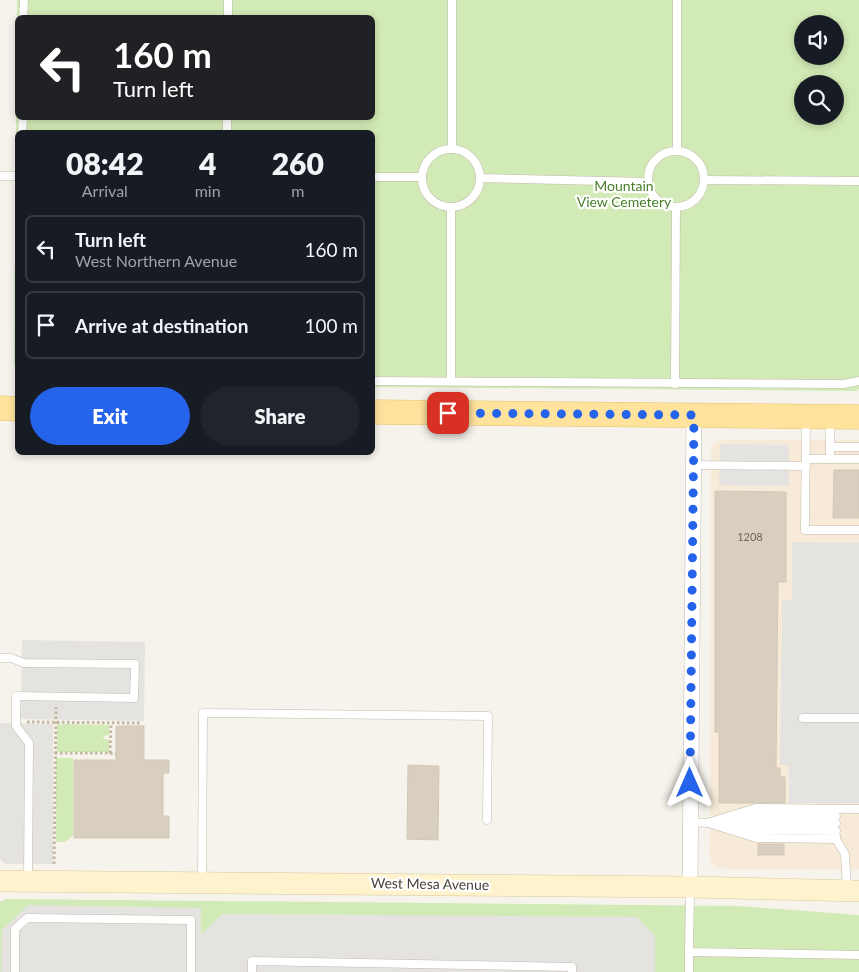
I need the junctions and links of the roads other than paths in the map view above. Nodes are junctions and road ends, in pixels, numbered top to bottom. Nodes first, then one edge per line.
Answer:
1 (24, 0) edge
2 (228, 0) edge
3 (452, 0) edge
4 (677, 0) edge
5 (23, 15) edge
6 (228, 15) edge
7 (452, 149) junction
8 (677, 150) junction
9 (0, 176) edge
10 (15, 176) edge
11 (375, 177) edge
12 (422, 177) junction
13 (480, 178) junction
14 (705, 180) junction
15 (859, 181) edge
16 (647, 182) junction
17 (451, 207) junction
18 (676, 208) junction
19 (375, 381) edge
20 (451, 381) junction
21 (859, 381) edge
22 (675, 384) junction
23 (0, 408) edge
24 (15, 409) edge
25 (375, 412) edge
26 (694, 415) junction
27 (849, 415) edge
28 (806, 417) junction
29 (830, 447) junction
30 (859, 447) edge
31 (830, 459) junction
32 (859, 459) edge
33 (806, 462) junction
34 (693, 465) junction
35 (859, 530) edge
36 (0, 658) edge
37 (803, 718) dead end
38 (859, 718) edge
39 (859, 809) edge
40 (488, 820) dead end
41 (690, 822) junction
42 (707, 823) junction
43 (836, 824) junction
44 (28, 873) junction
45 (0, 881) edge
46 (202, 882) junction
47 (690, 887) junction
48 (853, 891) edge
49 (689, 952) junction
50 (859, 955) edge
51 (15, 972) edge
52 (190, 972) edge
53 (252, 972) edge
54 (572, 972) edge
55 (689, 972) edge

1 - 5 lane
2 - 6 lane
3 - 7 lane
4 - 8 lane
7 - 12 lane
7 - 13 lane
8 - 14 lane
8 - 16 lane
9 - 10 lane
11 - 12 lane
12 - 17 lane
13 - 16 lane
13 - 17 lane
14 - 15 lane
14 - 18 lane
16 - 18 lane
17 - 20 lane
18 - 22 lane
19 - 20 lane
20 - 22 lane
21 - 22 lane
23 - 24 main road
25 - 26 main road
26 - 28 main road
26 - 34 street
27 - 28 main road
27 - 29 lane
28 - 33 lane
29 - 30 lane
29 - 31 lane
31 - 32 lane
31 - 33 lane
33 - 34 lane
33 - 35 lane
34 - 41 street
36 - 44 lane
37 - 38 lane
39 - 43 lane
40 - 46 lane
41 - 42 lane
41 - 47 street
42 - 43 lane
42 - 43 lane
42 - 43 lane
43 - 48 lane
44 - 45 street, West Mesa Avenue
44 - 46 street, West Mesa Avenue
46 - 47 street, West Mesa Avenue
47 - 48 street, West Mesa Avenue
47 - 49 lane
49 - 50 lane
49 - 55 lane
51 - 52 lane
53 - 54 lane

